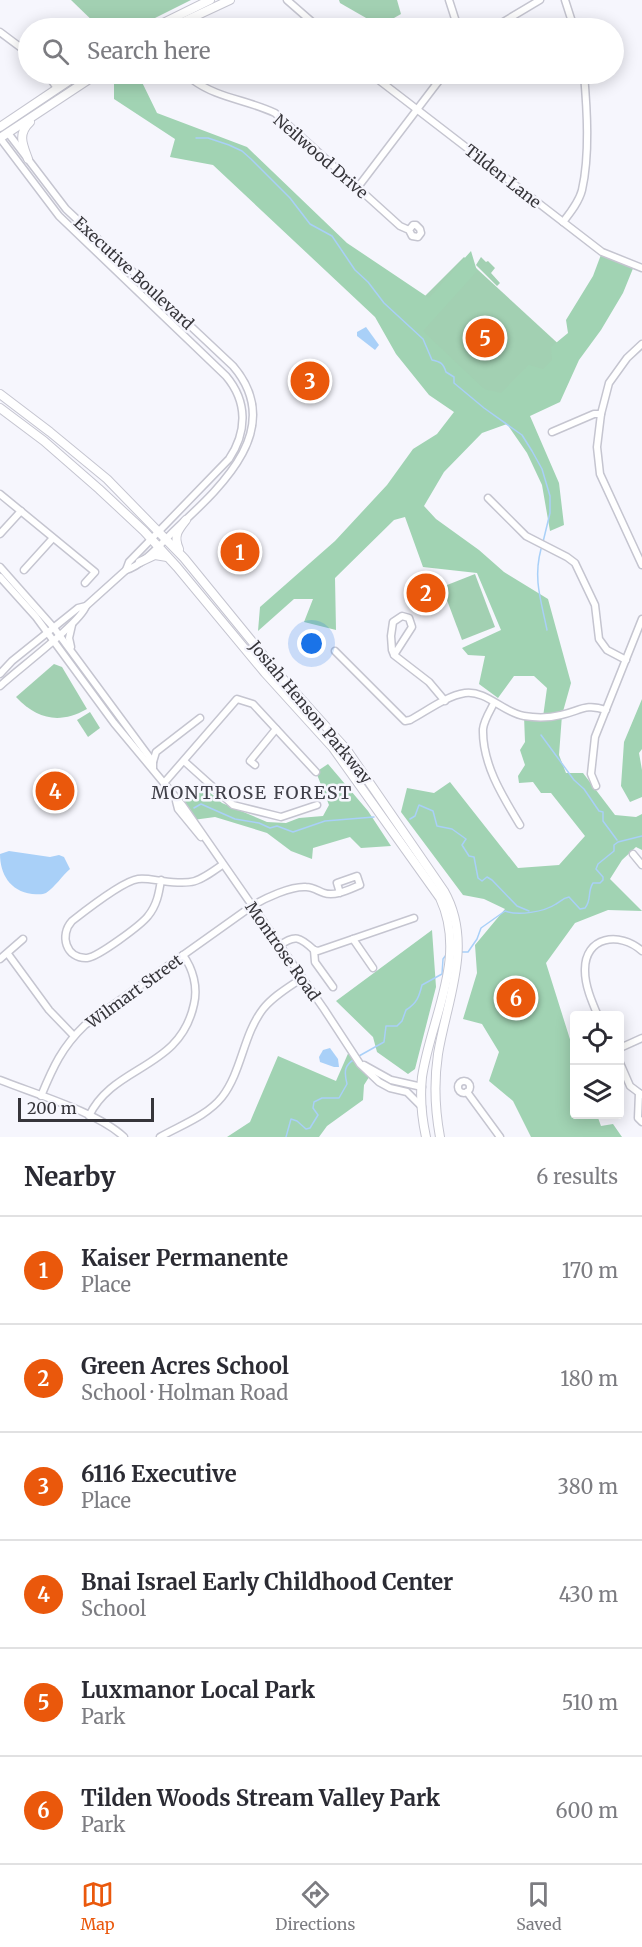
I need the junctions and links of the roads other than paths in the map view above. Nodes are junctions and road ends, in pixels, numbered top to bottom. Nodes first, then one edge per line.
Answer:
1 (210, 0) edge
2 (230, 0) edge
3 (287, 0) edge
4 (449, 0) edge
5 (540, 0) edge
6 (565, 0) edge
7 (173, 18) edge
8 (191, 18) edge
9 (308, 18) edge
10 (455, 18) edge
11 (510, 18) edge
12 (571, 18) edge
13 (0, 32) edge
14 (18, 46) edge
15 (54, 84) edge
16 (63, 84) edge
17 (82, 84) edge
18 (199, 84) edge
19 (384, 84) edge
20 (436, 84) edge
21 (584, 84) edge
22 (57, 88) junction
23 (417, 109) junction
24 (43, 110) junction
25 (0, 125) edge
26 (2, 136) edge
27 (28, 159) junction
28 (358, 187) junction
29 (72, 214) junction
30 (64, 221) junction
31 (563, 222) junction
32 (410, 230) dead end
33 (101, 241) junction
34 (94, 249) junction
35 (642, 268) edge
36 (134, 272) junction
37 (130, 283) junction
38 (185, 321) junction
39 (177, 328) junction
40 (642, 344) edge
41 (213, 347) junction
42 (205, 355) junction
43 (0, 394) edge
44 (0, 408) edge
45 (601, 414) junction
46 (552, 432) dead end
47 (215, 473) junction
48 (225, 479) junction
49 (0, 494) edge
50 (488, 498) dead end
51 (21, 511) junction
52 (186, 520) junction
53 (160, 532) junction
54 (0, 534) edge
55 (53, 538) junction
56 (166, 538) junction
57 (155, 543) junction
58 (169, 558) junction
59 (184, 558) junction
60 (140, 562) junction
61 (642, 565) edge
62 (0, 567) edge
63 (24, 570) dead end
64 (126, 570) junction
65 (0, 577) edge
66 (85, 583) dead end
67 (203, 598) junction
68 (86, 606) junction
69 (642, 619) edge
70 (72, 624) junction
71 (240, 625) junction
72 (54, 628) junction
73 (48, 632) junction
74 (60, 635) junction
75 (54, 640) junction
76 (72, 651) junction
77 (335, 651) dead end
78 (394, 656) junction
79 (626, 660) junction
80 (0, 674) edge
81 (0, 686) edge
82 (445, 701) junction
83 (494, 703) junction
84 (606, 710) junction
85 (200, 718) dead end
86 (276, 729) junction
87 (145, 751) junction
88 (156, 752) junction
89 (184, 761) junction
90 (153, 765) junction
91 (255, 765) dead end
92 (316, 772) dead end
93 (164, 783) junction
94 (596, 786) dead end
95 (317, 805) dead end
96 (520, 825) dead end
97 (633, 854) dead end
98 (222, 865) junction
99 (642, 865) edge
100 (161, 880) junction
101 (340, 892) dead end
102 (252, 907) junction
103 (414, 918) dead end
104 (23, 939) dead end
105 (353, 939) junction
106 (455, 943) junction
107 (279, 946) junction
108 (314, 950) junction
109 (642, 951) edge
110 (8, 954) junction
111 (183, 955) junction
112 (0, 960) edge
113 (373, 968) dead end
114 (453, 968) junction
115 (302, 978) junction
116 (333, 987) dead end
117 (596, 1011) edge
118 (74, 1036) junction
119 (642, 1038) edge
120 (624, 1046) edge
121 (360, 1064) junction
122 (621, 1065) edge
123 (0, 1080) edge
124 (422, 1087) junction
125 (467, 1092) dead end
126 (641, 1094) edge
127 (41, 1096) junction
128 (423, 1107) junction
129 (436, 1109) junction
130 (89, 1116) junction
131 (642, 1122) edge
132 (124, 1137) edge
133 (160, 1137) edge
134 (426, 1137) edge
135 (440, 1137) edge
136 (500, 1137) edge

1 - 7 main road
2 - 8 main road
3 - 9 street
4 - 10 street
5 - 11 street
6 - 12 street
13 - 14 street
15 - 22 street
16 - 22 main road
17 - 24 main road
18 - 28 street, Neilwood Drive
19 - 23 street, Tilden Lane
20 - 23 street
21 - 31 street
22 - 25 main road
23 - 28 street
23 - 31 street, Tilden Lane
24 - 26 main road
24 - 27 main road
25 - 26 main road, Executive Boulevard
26 - 27 street, Executive Boulevard
26 - 30 street, Executive Boulevard
27 - 29 street, Executive Boulevard
28 - 32 street, Neilwood Drive
29 - 30 street
29 - 33 street, Executive Boulevard
30 - 34 street, Executive Boulevard
31 - 35 street, Tilden Lane
33 - 34 street
33 - 36 street, Executive Boulevard
34 - 37 street, Executive Boulevard
36 - 37 street
36 - 38 street, Executive Boulevard
37 - 39 street, Executive Boulevard
38 - 39 street
38 - 41 street, Executive Boulevard
39 - 42 street, Executive Boulevard
40 - 45 street
41 - 42 street
41 - 48 street, Executive Boulevard
42 - 47 street, Executive Boulevard
43 - 53 main road, Josiah Henson Parkway
44 - 57 main road, Josiah Henson Parkway
45 - 46 street
45 - 61 street
47 - 48 street
47 - 53 street
48 - 52 street
49 - 51 street
50 - 79 street
51 - 54 street
51 - 55 street
52 - 56 street
52 - 59 main road
53 - 56 main road, Josiah Henson Parkway
53 - 57 street
55 - 63 street
55 - 66 street
56 - 57 street
56 - 59 main road, Josiah Henson Parkway
57 - 58 main road, Josiah Henson Parkway
57 - 60 street
57 - 64 street
58 - 60 main road
58 - 67 main road, Josiah Henson Parkway
59 - 71 main road, Josiah Henson Parkway
60 - 64 street
62 - 72 street, Montrose Road
64 - 68 street
65 - 73 street, Montrose Road
67 - 71 main road
67 - 106 main road, Josiah Henson Parkway
68 - 70 street
68 - 72 street
69 - 79 street
70 - 74 street
70 - 76 street
71 - 106 main road, Josiah Henson Parkway
72 - 73 street
72 - 74 street, Montrose Road
73 - 75 street, Montrose Road
73 - 80 street
74 - 75 street
74 - 76 street, Montrose Road
75 - 81 street
75 - 90 street, Montrose Road
76 - 87 street, Montrose Road
77 - 82 street
78 - 78 street
78 - 82 street
79 - 84 street
82 - 83 street
83 - 84 street
83 - 96 street
84 - 94 street
85 - 88 street
86 - 89 street
86 - 91 street
86 - 92 street
87 - 88 street
87 - 90 street, Montrose Road
88 - 90 street
89 - 93 street
89 - 95 street
90 - 93 street, Montrose Road
93 - 98 street, Montrose Road
97 - 99 street
98 - 100 street
98 - 102 street, Montrose Road
100 - 100 street
101 - 102 street, Wilmart Street
102 - 107 street, Montrose Road
102 - 111 street, Wilmart Street
103 - 105 street
104 - 110 street
105 - 108 street
105 - 113 street
106 - 114 main road, Josiah Henson Parkway
107 - 108 street
107 - 115 street, Montrose Road
108 - 116 street
109 - 117 street
110 - 112 street
110 - 118 street
111 - 118 street, Wilmart Street
111 - 130 street
114 - 124 main road, Josiah Henson Parkway
114 - 129 main road, Josiah Henson Parkway
115 - 121 street, Montrose Road
115 - 133 street
118 - 127 street, Wilmart Street
119 - 120 street
121 - 124 street, Montrose Road
121 - 128 street, Montrose Road
122 - 126 street
123 - 127 street
124 - 128 main road, Josiah Henson Parkway
124 - 129 main road
125 - 136 street
126 - 131 street
127 - 130 street
128 - 134 main road
129 - 135 main road
130 - 132 street

